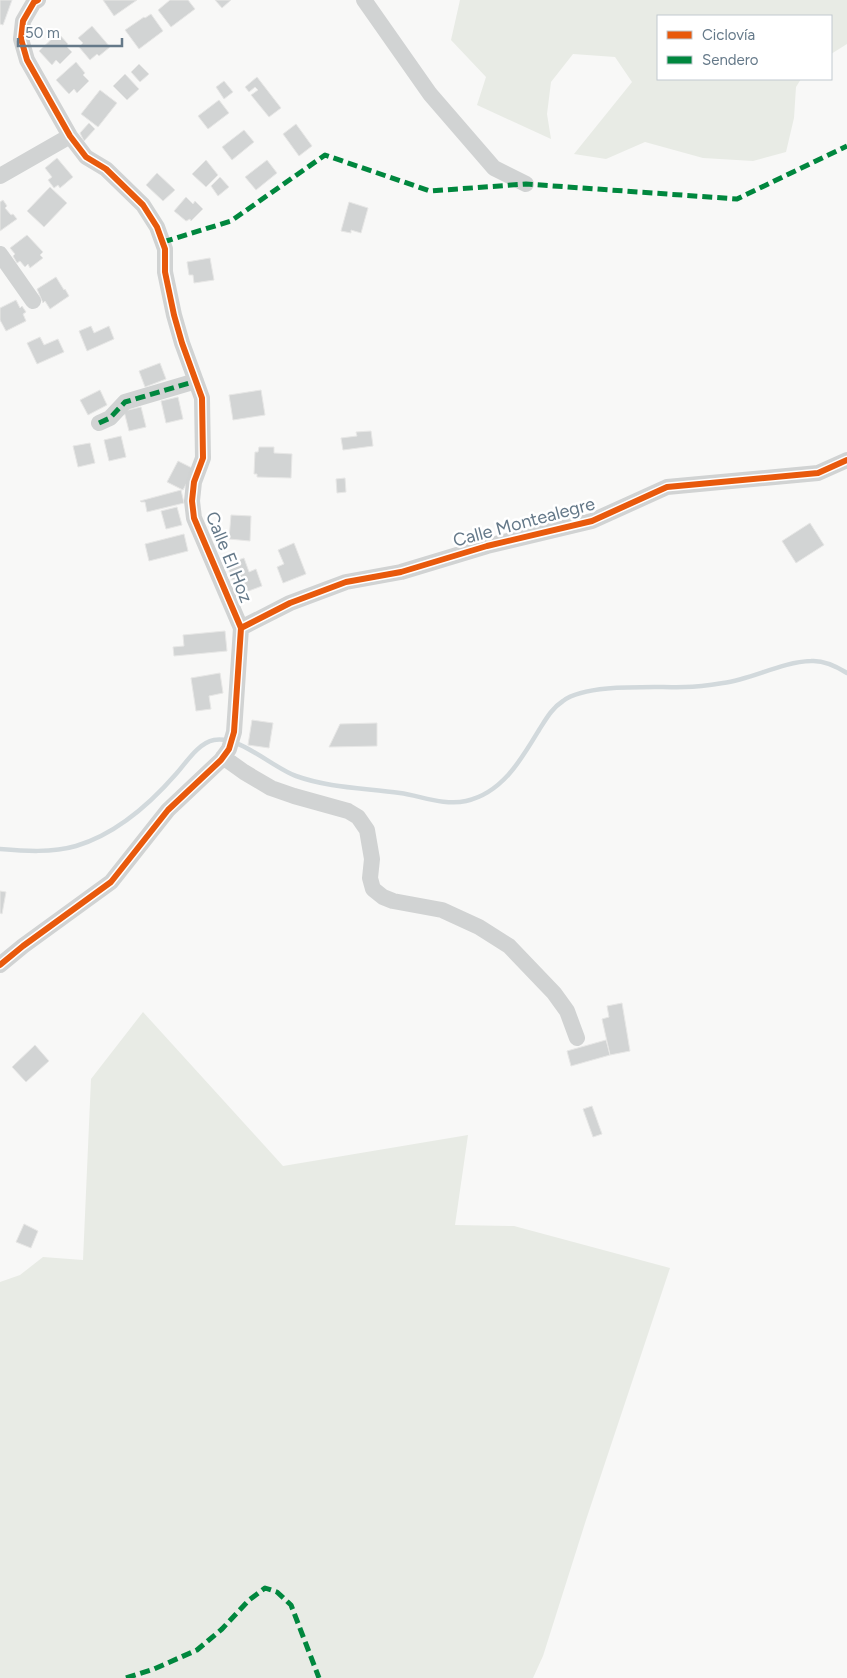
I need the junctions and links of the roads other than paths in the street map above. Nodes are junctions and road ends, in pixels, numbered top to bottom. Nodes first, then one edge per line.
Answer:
1 (364, 0) edge
2 (32, 2) edge
3 (70, 136) junction
4 (0, 176) edge
5 (526, 184) dead end
6 (0, 254) edge
7 (32, 301) dead end
8 (196, 381) junction
9 (99, 424) dead end
10 (847, 460) edge
11 (241, 628) junction
12 (226, 753) junction
13 (0, 965) edge
14 (578, 1038) dead end

1 - 5 street
2 - 3 street, Calle El Hoz
3 - 4 street
3 - 8 street, Calle El Hoz
6 - 7 street
8 - 9 street
8 - 11 street, Calle El Hoz
10 - 11 street, Calle Montealegre
11 - 12 street, Calle El Hoz
12 - 13 street
12 - 14 street

